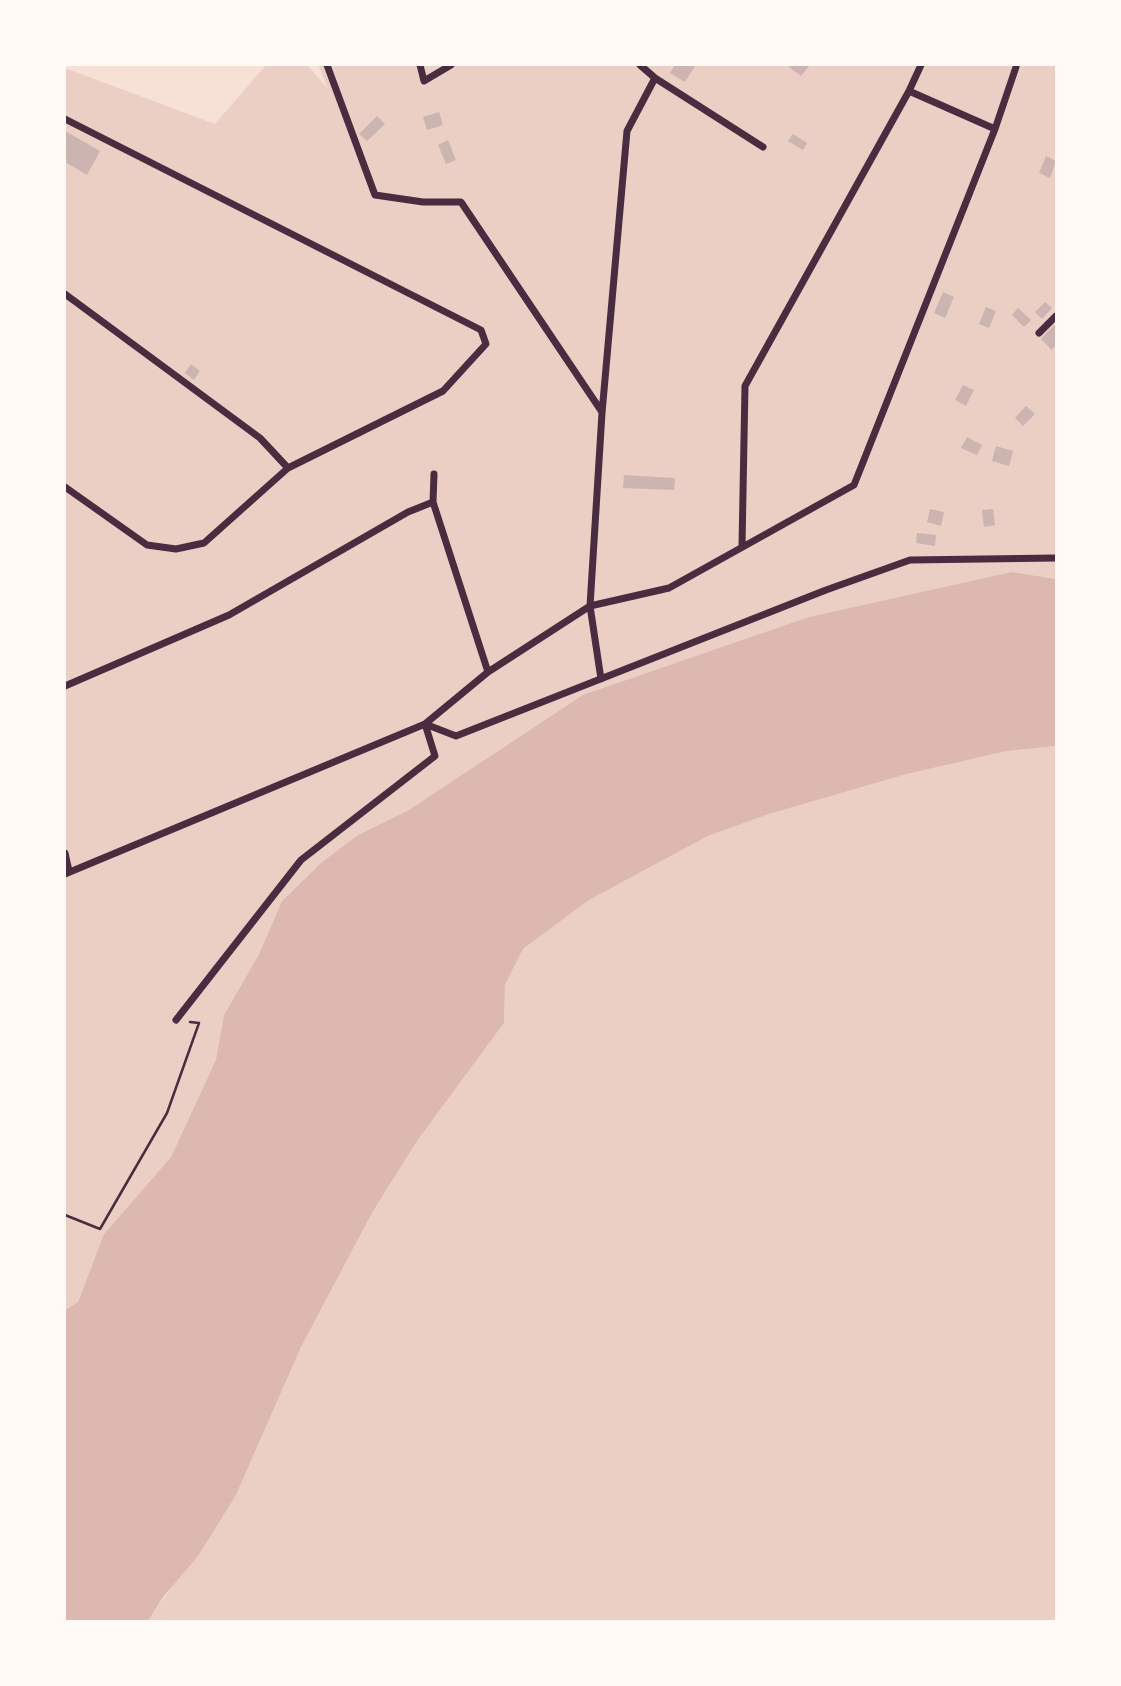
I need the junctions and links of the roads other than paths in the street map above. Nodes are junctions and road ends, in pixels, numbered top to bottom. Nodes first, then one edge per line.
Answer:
1 (327, 65) edge
2 (420, 65) edge
3 (451, 65) edge
4 (640, 65) edge
5 (921, 65) edge
6 (1016, 67) dead end
7 (655, 78) junction
8 (909, 91) junction
9 (65, 119) edge
10 (995, 130) junction
11 (763, 147) dead end
12 (65, 294) edge
13 (1056, 316) edge
14 (1039, 333) dead end
15 (602, 413) junction
16 (288, 468) junction
17 (434, 474) dead end
18 (65, 487) edge
19 (433, 502) junction
20 (742, 545) junction
21 (1056, 558) edge
22 (590, 606) junction
23 (488, 672) junction
24 (601, 679) junction
25 (65, 686) edge
26 (425, 724) junction
27 (65, 853) edge
28 (67, 873) edge
29 (176, 1020) road end

1 - 15 street
2 - 3 street
4 - 7 street
5 - 8 street
6 - 10 street
7 - 11 street
7 - 15 street
8 - 10 street
8 - 20 street
9 - 16 street
10 - 20 street
12 - 16 street
13 - 14 street
15 - 22 street
16 - 18 street
17 - 19 street
19 - 23 street
19 - 25 street
20 - 22 street
21 - 24 street
22 - 23 street
22 - 24 street
23 - 26 street
24 - 26 street
26 - 28 street
26 - 29 street
27 - 28 street

